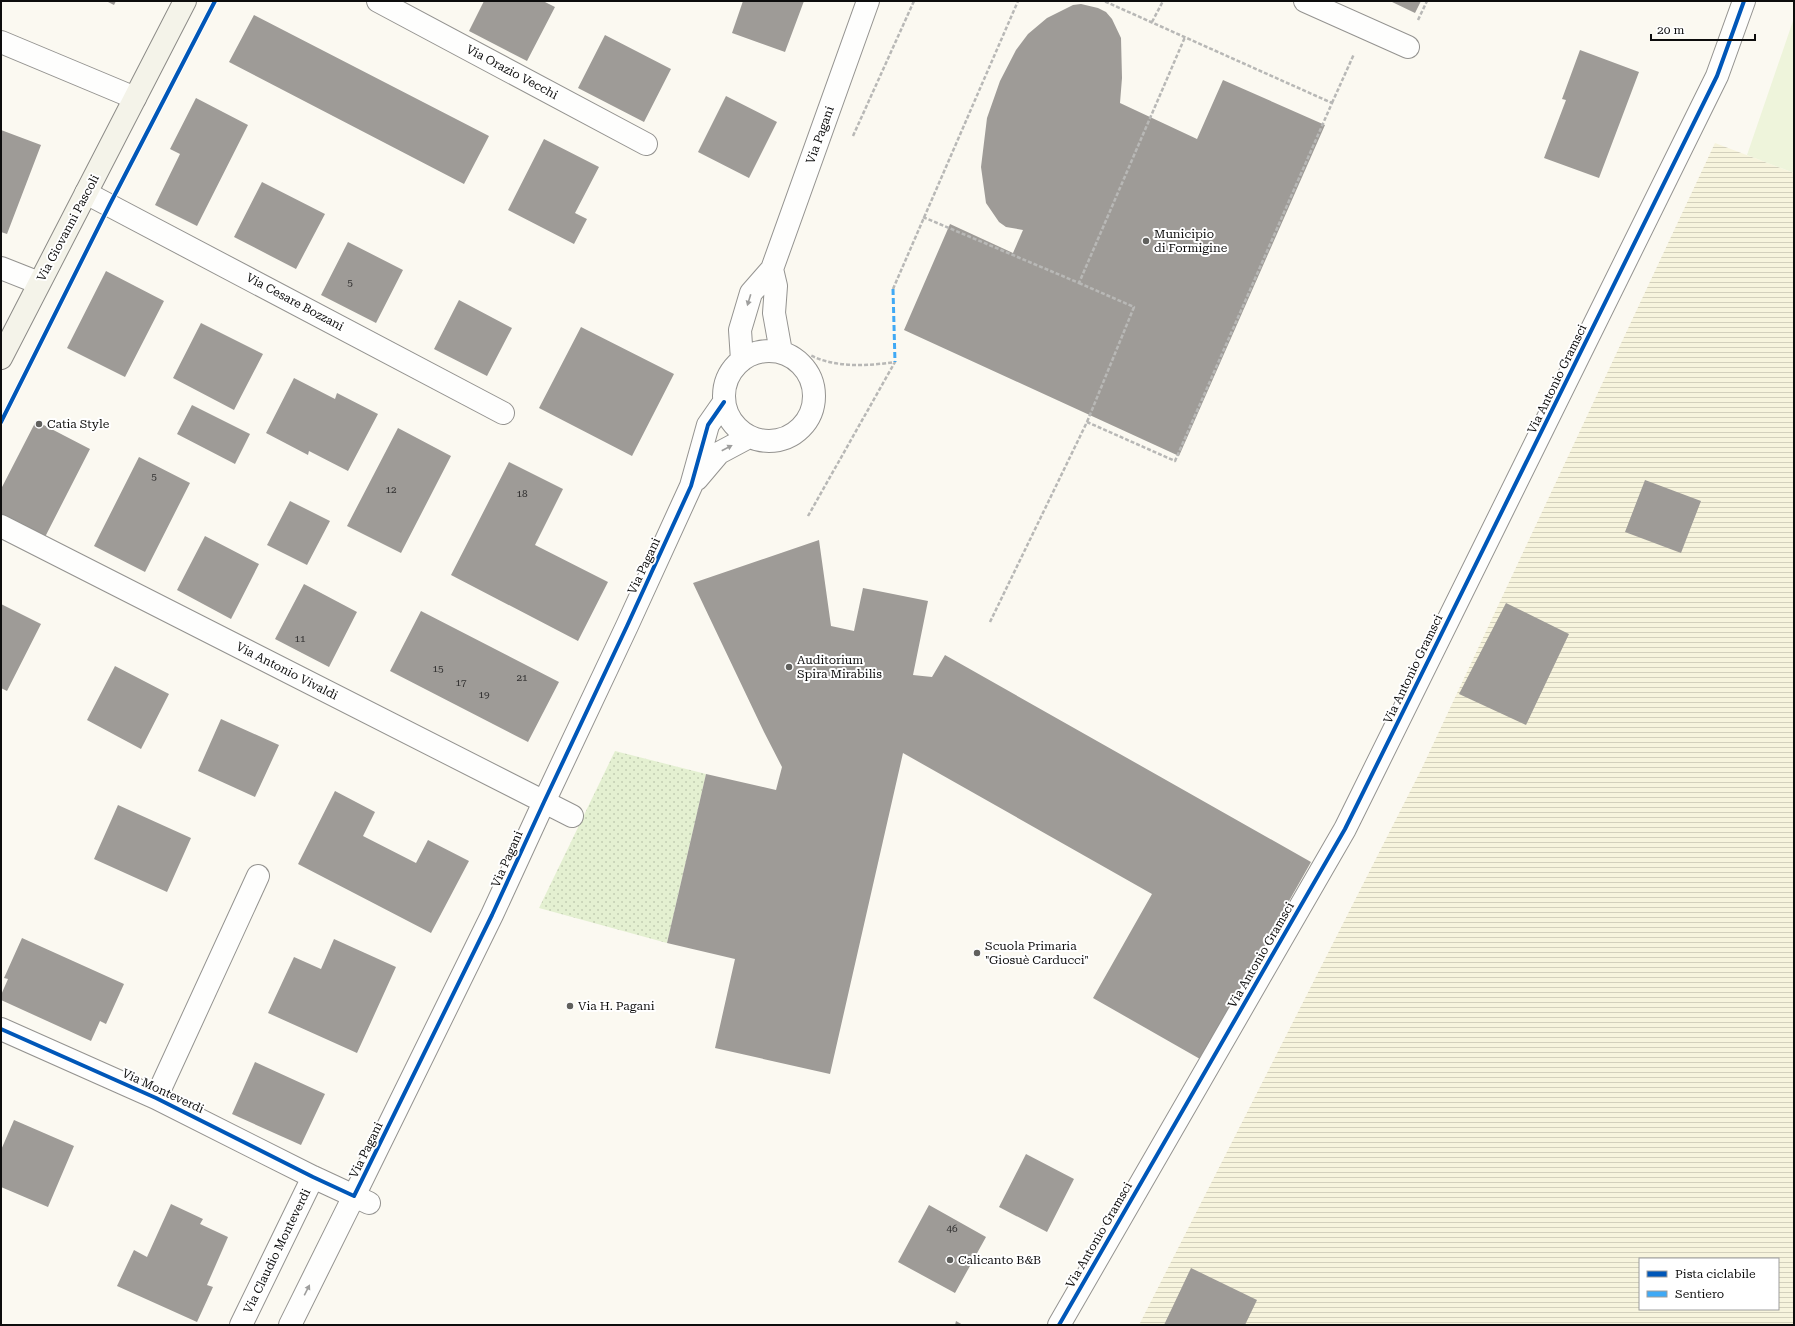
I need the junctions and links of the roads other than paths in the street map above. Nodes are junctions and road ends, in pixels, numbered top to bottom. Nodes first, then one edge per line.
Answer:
1 (185, 1) edge
2 (378, 1) edge
3 (868, 1) edge
4 (1305, 1) edge
5 (1744, 1) edge
6 (1, 42) edge
7 (1408, 47) dead end
8 (135, 98) junction
9 (646, 144) dead end
10 (86, 193) junction
11 (1, 268) edge
12 (772, 269) junction
13 (39, 283) junction
14 (782, 352) junction
15 (1, 358) edge
16 (742, 360) junction
17 (724, 402) junction
18 (503, 413) dead end
19 (749, 436) junction
20 (691, 486) junction
21 (1, 526) edge
22 (544, 802) junction
23 (572, 816) dead end
24 (258, 876) dead end
25 (1, 1029) edge
26 (156, 1098) junction
27 (313, 1177) junction
28 (362, 1200) junction
29 (241, 1325) edge
30 (290, 1325) edge
31 (1059, 1325) edge

1 - 8 street, Via Giovanni Pascoli
2 - 9 street, Via Orazio Vecchi
3 - 12 street, Via Pagani
4 - 7 street
5 - 31 street, Via Antonio Gramsci
6 - 8 street
8 - 10 street, Via Giovanni Pascoli
10 - 13 street, Via Giovanni Pascoli
10 - 18 street, Via Cesare Bozzani
11 - 13 street
12 - 14 street
12 -> 16 street
13 - 15 street, Via Giovanni Pascoli
14 - 16 street
14 - 19 street
16 - 17 street
17 - 19 street
17 - 20 street
20 -> 19 street
20 - 22 street, Via Pagani
21 - 22 street, Via Antonio Vivaldi
22 - 23 street, Via Antonio Vivaldi
22 - 28 street, Via Pagani
24 - 26 street, Via Monteverdi
25 - 26 street, Via Monteverdi
26 - 27 street, Via Monteverdi
27 - 28 street, Via Pagani
27 - 29 street, Via Claudio Monteverdi
30 -> 28 street

